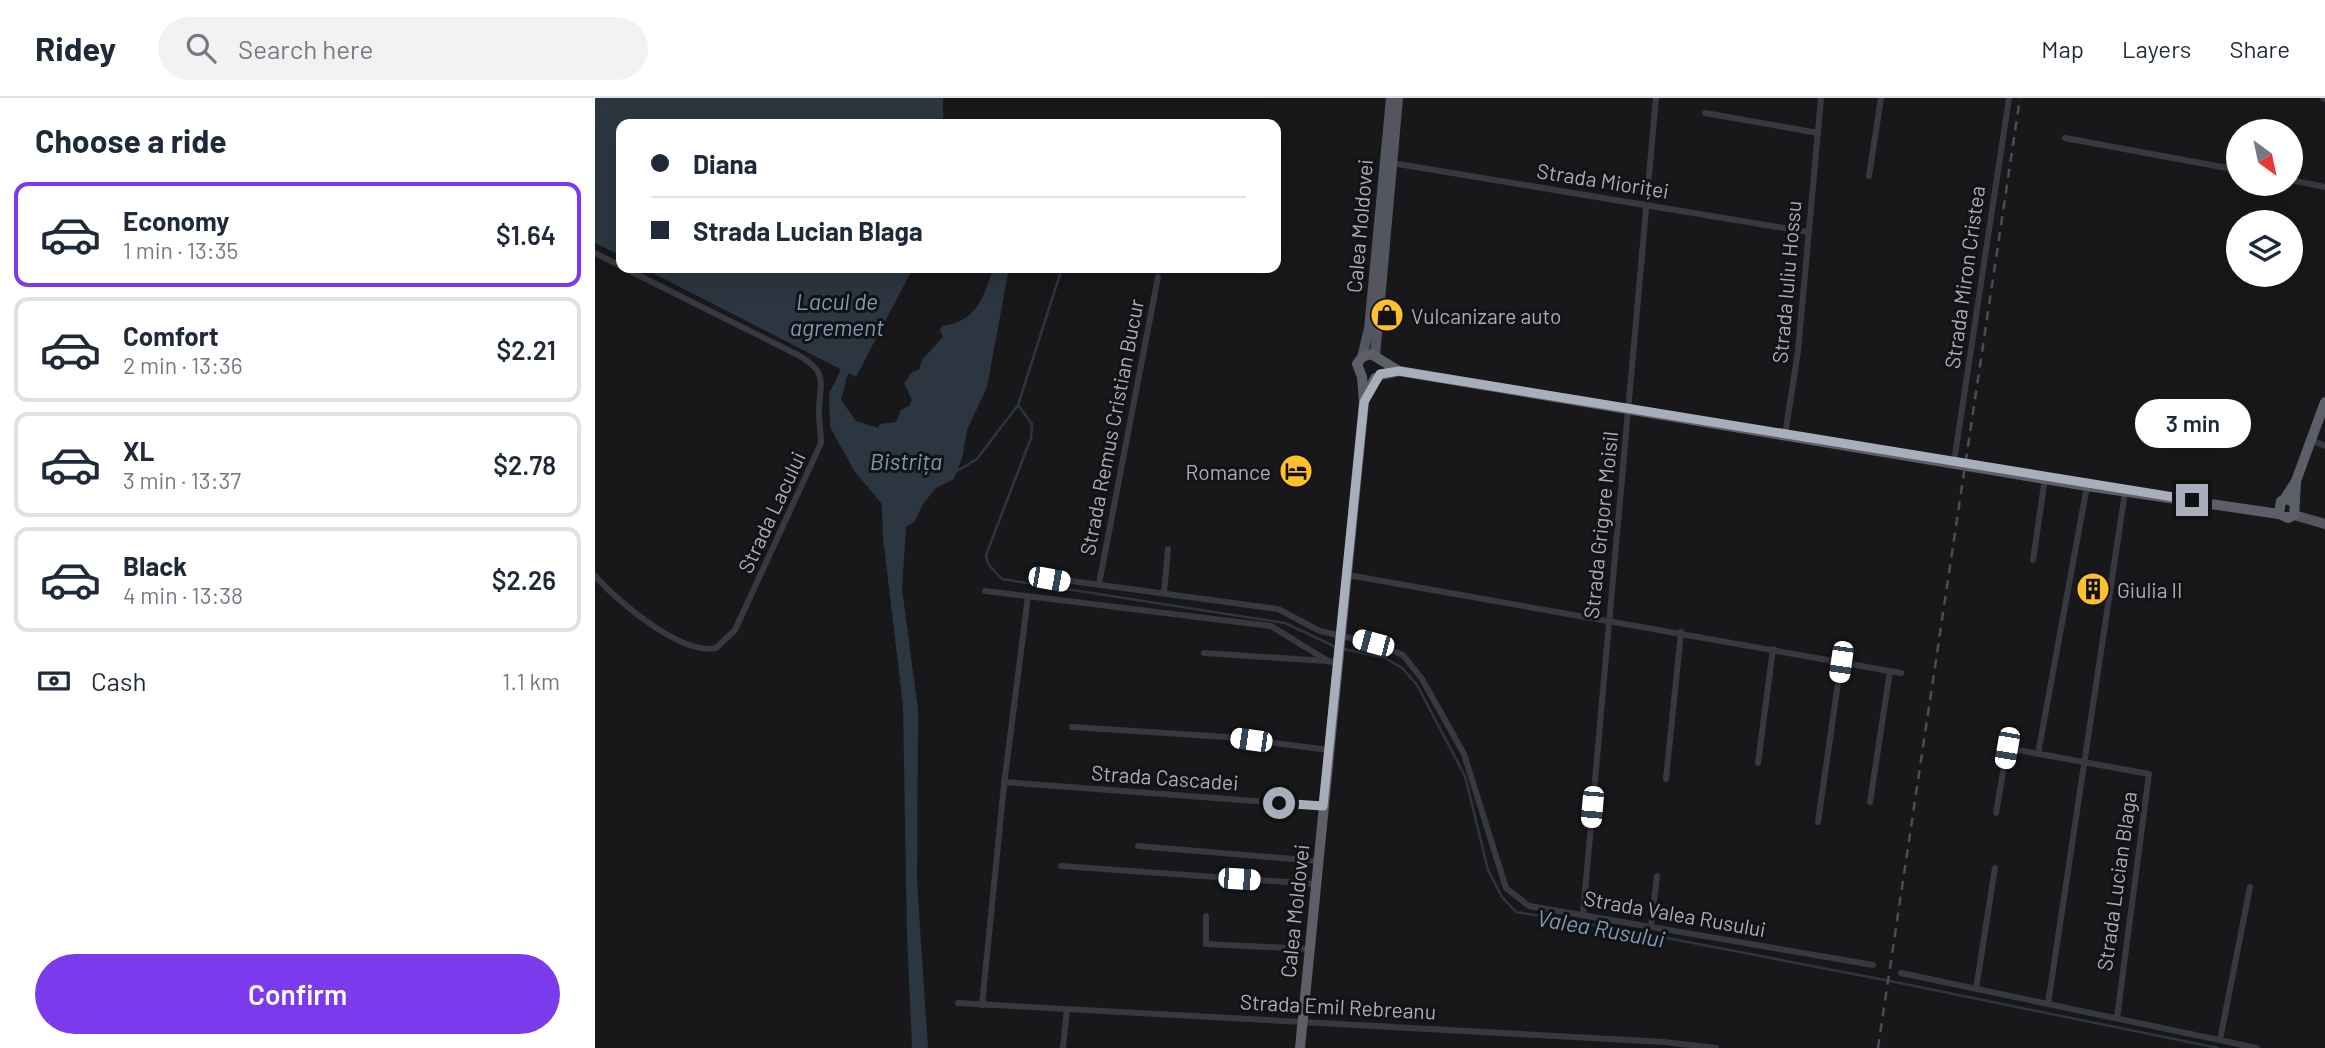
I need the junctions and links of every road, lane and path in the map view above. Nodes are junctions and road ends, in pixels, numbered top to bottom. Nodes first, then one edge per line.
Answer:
1 (1391, 98) edge
2 (1398, 98) edge
3 (1656, 98) edge
4 (1821, 98) edge
5 (1881, 98) edge
6 (2008, 98) edge
7 (1705, 113) dead end
8 (1818, 133) junction
9 (2065, 138) dead end
10 (1392, 163) junction
11 (2226, 168) edge
12 (1869, 176) dead end
13 (2303, 182) edge
14 (2325, 187) edge
15 (1647, 205) junction
16 (1808, 232) junction
17 (595, 253) edge
18 (616, 264) edge
19 (635, 273) edge
20 (1158, 277) dead end
21 (1363, 356) junction
22 (1378, 358) junction
23 (1399, 371) junction
24 (1377, 376) junction
25 (1362, 377) junction
26 (1364, 402) junction
27 (2325, 402) edge
28 (1630, 408) junction
29 (1785, 435) junction
30 (2311, 440) junction
31 (2325, 446) edge
32 (1954, 462) junction
33 (2045, 478) junction
34 (2087, 485) junction
35 (2125, 492) junction
36 (2288, 508) junction
37 (2325, 524) edge
38 (1168, 549) dead end
39 (2033, 560) dead end
40 (1348, 575) junction
41 (595, 576) edge
42 (1049, 579) dead end
43 (1100, 584) junction
44 (985, 591) dead end
45 (1164, 593) junction
46 (1028, 596) junction
47 (1608, 619) junction
48 (1681, 632) junction
49 (1340, 637) junction
50 (1773, 649) junction
51 (1204, 653) dead end
52 (1335, 659) junction
53 (1841, 662) junction
54 (1890, 671) junction
55 (1901, 673) dead end
56 (1072, 727) dead end
57 (1329, 750) junction
58 (2038, 754) junction
59 (2083, 761) junction
60 (1758, 763) dead end
61 (1666, 779) dead end
62 (1004, 782) junction
63 (1870, 802) dead end
64 (1323, 806) junction
65 (1996, 813) dead end
66 (1818, 822) dead end
67 (1138, 846) dead end
68 (1318, 861) junction
69 (1062, 866) dead end
70 (1994, 868) dead end
71 (1657, 876) dead end
72 (1315, 884) junction
73 (2250, 887) dead end
74 (1583, 914) junction
75 (1206, 916) dead end
76 (1651, 926) junction
77 (1309, 950) junction
78 (1873, 965) dead end
79 (1901, 974) dead end
80 (1976, 989) junction
81 (958, 1003) dead end
82 (2048, 1004) junction
83 (982, 1005) junction
84 (1067, 1009) junction
85 (2117, 1018) junction
86 (1303, 1020) junction
87 (2220, 1040) junction
88 (1663, 1045) edge
89 (1063, 1048) edge
90 (1300, 1048) edge
91 (1716, 1048) edge
92 (2257, 1048) edge

1 - 21 main road, Calea Moldovei
2 - 10 main road, Calea Moldovei
3 - 15 street, Strada Grigore Moisil
4 - 8 street, Strada Iuliu Hossu
5 - 12 street
6 - 32 street, Strada Miron Cristea
7 - 8 street
8 - 16 street, Strada Iuliu Hossu
9 - 11 street
10 - 15 street, Strada Mioriței
10 - 22 main road, Calea Moldovei
13 - 14 street
15 - 16 street, Strada Mioriței
15 - 28 street, Strada Grigore Moisil
16 - 29 street, Strada Iuliu Hossu
17 - 18 street, Strada Lacului
19 - 41 street, Strada Lacului
20 - 43 street, Strada Remus Cristian Bucur
21 - 22 highway
21 - 25 highway, Calea Moldovei
22 - 23 highway
22 - 24 highway
23 - 24 highway
23 - 28 highway
24 - 25 highway
24 - 26 highway, Calea Moldovei
25 - 26 highway, Calea Moldovei
26 - 40 highway, Calea Moldovei
27 - 30 highway
28 - 29 highway
28 - 47 street, Strada Grigore Moisil
29 - 32 highway
30 - 31 street
30 - 36 highway
32 - 33 highway
33 - 34 highway
33 - 39 street
34 - 35 highway
34 - 58 street
35 - 36 highway
35 - 59 street
36 - 37 main road
38 - 45 street
40 - 47 street
40 - 49 highway, Calea Moldovei
42 - 43 street, Strada Valea Rusului
43 - 45 street, Strada Valea Rusului
44 - 46 street
45 - 49 street, Strada Valea Rusului
46 - 52 street
46 - 62 street
47 - 48 street
47 - 74 street, Strada Grigore Moisil
48 - 50 street
48 - 61 street
49 - 52 highway, Calea Moldovei
49 - 74 street, Strada Valea Rusului
50 - 53 street
50 - 60 street
51 - 52 street
52 - 57 highway, Calea Moldovei
53 - 54 street
53 - 66 street
54 - 55 street
54 - 63 street
56 - 57 street
57 - 64 highway, Calea Moldovei
58 - 59 street, Strada Lucian Blaga
58 - 65 street, Strada Lucian Blaga
59 - 82 street
59 - 85 street, Strada Lucian Blaga
62 - 64 street, Strada Cascadei
62 - 83 street
64 - 68 highway, Calea Moldovei
67 - 68 street
68 - 72 highway, Calea Moldovei
69 - 72 street
70 - 80 street
71 - 76 street
72 - 77 highway, Calea Moldovei
73 - 87 street
74 - 76 street, Strada Valea Rusului
75 - 77 street
76 - 78 street, Strada Valea Rusului
77 - 86 highway, Calea Moldovei
79 - 80 street
80 - 82 street
81 - 83 street, Strada Emil Rebreanu
82 - 85 street
83 - 84 street, Strada Emil Rebreanu
84 - 86 street, Strada Emil Rebreanu
84 - 89 street
85 - 87 street
86 - 88 street, Strada Emil Rebreanu
86 - 90 highway, Calea Moldovei
87 - 92 street
88 - 91 street, Strada Emil Rebreanu

